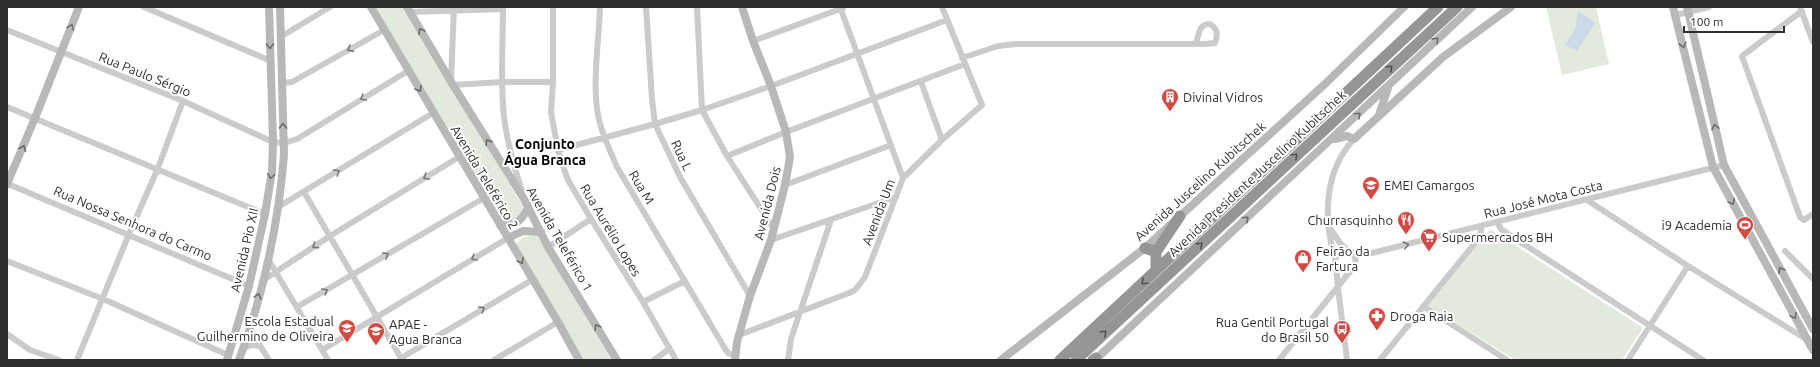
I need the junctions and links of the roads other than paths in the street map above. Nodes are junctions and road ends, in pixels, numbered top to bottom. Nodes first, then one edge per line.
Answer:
1 (79, 7) edge
2 (144, 7) edge
3 (269, 7) edge
4 (280, 7) edge
5 (330, 7) edge
6 (371, 7) edge
7 (553, 7) edge
8 (600, 7) edge
9 (646, 7) edge
10 (697, 7) edge
11 (742, 7) edge
12 (842, 7) edge
13 (942, 7) edge
14 (1404, 7) edge
15 (1431, 7) edge
16 (1438, 7) edge
17 (1457, 7) edge
18 (1472, 7) edge
19 (1511, 7) edge
20 (1673, 7) edge
21 (1709, 7) edge
22 (503, 8) edge
23 (454, 9) edge
24 (1801, 9) edge
25 (408, 10) edge
26 (1688, 10) edge
27 (1676, 15) junction
28 (947, 20) junction
29 (7, 30) edge
30 (384, 30) junction
31 (1412, 31) junction
32 (282, 36) junction
33 (753, 41) junction
34 (1813, 42) edge
35 (1195, 44) junction
36 (62, 52) junction
37 (858, 53) junction
38 (270, 61) junction
39 (964, 61) junction
40 (408, 71) junction
41 (503, 82) junction
42 (553, 82) junction
43 (921, 82) junction
44 (283, 83) junction
45 (452, 83) junction
46 (771, 86) junction
47 (1387, 89) junction
48 (875, 98) junction
49 (1396, 100) junction
50 (183, 101) junction
51 (7, 107) edge
52 (702, 110) junction
53 (433, 113) junction
54 (1379, 116) junction
55 (35, 118) junction
56 (655, 124) junction
57 (786, 132) junction
58 (605, 138) junction
59 (1354, 139) junction
60 (942, 140) junction
61 (273, 142) junction
62 (1329, 142) junction
63 (284, 143) junction
64 (891, 145) junction
65 (558, 150) junction
66 (511, 153) junction
67 (727, 156) junction
68 (459, 157) junction
69 (1724, 165) junction
70 (504, 166) junction
71 (1713, 167) junction
72 (158, 168) junction
73 (903, 178) junction
74 (7, 185) edge
75 (785, 185) junction
76 (304, 192) junction
77 (896, 197) junction
78 (484, 198) junction
79 (524, 199) junction
80 (1587, 200) junction
81 (278, 207) junction
82 (528, 208) junction
83 (265, 214) junction
84 (1813, 214) edge
85 (1180, 216) joint
86 (591, 219) junction
87 (831, 220) junction
88 (1497, 222) junction
89 (500, 226) junction
90 (1328, 226) junction
91 (1482, 226) junction
92 (774, 229) junction
93 (541, 232) junction
94 (128, 234) junction
95 (330, 236) junction
96 (508, 238) junction
97 (771, 240) junction
98 (548, 247) junction
99 (1151, 250) junction
100 (1349, 251) junction
101 (1785, 251) dead end
102 (1368, 254) junction
103 (268, 259) junction
104 (1335, 259) junction
105 (7, 261) edge
106 (1356, 264) junction
107 (1336, 266) junction
108 (1688, 266) junction
109 (1352, 269) junction
110 (1156, 270) junction
111 (276, 272) junction
112 (353, 274) junction
113 (1813, 279) edge
114 (532, 280) junction
115 (262, 281) junction
116 (685, 281) junction
117 (249, 286) junction
118 (1338, 288) junction
119 (750, 296) junction
120 (103, 299) junction
121 (643, 302) junction
122 (1423, 306) junction
123 (297, 307) junction
124 (799, 313) junction
125 (378, 317) junction
126 (558, 322) junction
127 (1649, 324) junction
128 (249, 328) junction
129 (1813, 329) edge
130 (7, 334) edge
131 (739, 335) junction
132 (1806, 339) junction
133 (260, 346) junction
134 (244, 348) junction
135 (669, 349) junction
136 (322, 350) junction
137 (1813, 350) edge
138 (227, 357) edge
139 (735, 358) edge
140 (401, 359) edge
141 (1095, 359) edge
142 (59, 360) edge
143 (77, 360) edge
144 (239, 360) edge
145 (269, 360) edge
146 (328, 360) edge
147 (494, 360) edge
148 (579, 360) edge
149 (617, 360) edge
150 (654, 360) edge
151 (676, 360) edge
152 (788, 360) edge
153 (1001, 360) edge
154 (1060, 360) edge
155 (1076, 360) edge
156 (1279, 360) edge
157 (1347, 360) edge
158 (1380, 360) edge
159 (1507, 360) edge
160 (1628, 360) edge
161 (1703, 360) edge

36 -> 1 main road
2 - 38 street
3 -> 38 main road, Avenida Pio XII
4 - 32 main road, Avenida Pio XII
5 - 32 street
6 - 30 main road, Avenida Teleférico 2
7 - 42 street, Rua Aurélio Lopes
8 - 58 street, Rua M
9 - 56 street, Rua L
10 - 52 street
11 - 33 main road, Avenida Dois
12 - 33 street
12 - 37 street
13 - 28 street, Avenida Um
14 - 85 main road, Avenida Juscelino Kubitschek
15 - 31 highway
16 - 31 highway, Avenida Presidente Juscelino Kubitschek
155 -> 17 highway, Avenida Presidente Juscelino Kubitschek
47 -> 18 main road, Avenida Presidente Juscelino Kubitschek
19 - 49 main road
20 - 27 main road
21 - 26 street
22 - 23 street
22 - 41 street
23 - 25 street
23 - 45 street
24 - 34 street
24 - 84 street
45 -> 25 main road, Avenida Teleférico 1
26 - 27 street
69 -> 26 main road
27 -> 71 main road
28 - 37 street
28 - 39 street, Avenida Um
29 - 36 street, Rua Paulo Sérgio
30 - 40 main road, Avenida Teleférico 2
30 -> 44 street
31 - 110 highway, Avenida Presidente Juscelino Kubitschek
32 - 44 main road, Avenida Pio XII
33 - 46 main road, Avenida Dois
35 - 35 street
35 - 39 street
36 - 50 street, Rua Paulo Sérgio
36 - 55 main road
37 - 46 street
37 - 48 street
38 - 61 main road, Avenida Pio XII
39 - 43 street
39 - 60 street, Avenida Um
40 -> 53 main road, Avenida Teleférico 2
40 -> 63 street
41 - 42 street
41 - 45 street
41 - 66 street
42 - 65 street, Rua Aurélio Lopes
43 - 48 street
43 - 60 street
63 -> 44 main road, Avenida Pio XII
70 -> 45 main road, Avenida Teleférico 1
46 - 52 street
46 - 57 main road, Avenida Dois
47 - 49 main road
47 - 54 main road
62 -> 47 main road, Avenida Presidente Juscelino Kubitschek
48 - 57 street
48 - 64 street
49 - 54 main road
50 - 61 street, Rua Paulo Sérgio
50 - 72 street
51 - 55 street
52 - 56 street
52 - 67 street
53 - 68 main road, Avenida Teleférico 2
76 -> 53 street
54 - 59 main road
55 - 72 street
74 -> 55 main road
56 - 58 street
56 - 119 street, Rua L
57 - 67 street
57 - 75 main road, Avenida Dois
58 - 65 street
58 - 116 street, Rua M
59 - 62 main road
59 - 90 street
60 - 73 street, Avenida Um
61 - 63 street
61 -> 83 main road, Avenida Pio XII
141 -> 62 main road, Avenida Presidente Juscelino Kubitschek
63 - 81 main road, Avenida Pio XII
64 - 73 street
64 - 75 street
65 - 86 street, Rua Aurélio Lopes
66 - 70 street
66 - 79 street
67 - 92 street
68 - 78 main road, Avenida Teleférico 2
68 -> 95 street
69 - 71 street, Rua José Mota Costa
129 -> 69 main road
70 - 79 main road, Avenida Teleférico 1
71 - 80 street, Rua José Mota Costa
71 -> 132 main road
72 - 83 street
72 - 94 street
73 - 77 street, Avenida Um
74 - 94 street, Rua Nossa Senhora do Carmo
75 - 92 main road, Avenida Dois
76 - 81 street
76 - 95 street
77 - 87 street
77 - 124 street, Avenida Um
78 - 89 main road, Avenida Teleférico 2
112 -> 78 street
79 - 82 main road, Avenida Teleférico 1
80 - 88 street, Rua José Mota Costa
80 - 108 street
81 - 103 main road, Avenida Pio XII
82 - 89 main road
82 - 93 main road, Avenida Teleférico 1
83 - 117 main road, Avenida Pio XII
85 - 99 highway
86 - 98 street
86 - 121 street, Rua Aurélio Lopes
87 - 97 street
87 - 124 street
88 - 91 street, Rua José Mota Costa
88 - 127 street
89 - 96 main road, Avenida Teleférico 2
90 - 100 street
90 - 104 street
102 -> 91 street, Rua José Mota Costa
91 - 122 street
92 - 97 main road, Avenida Dois
93 - 96 main road
93 - 98 main road, Avenida Teleférico 1
94 - 117 street, Rua Nossa Senhora do Carmo
94 - 120 street
95 -> 111 street
95 - 112 street
96 -> 114 main road, Avenida Teleférico 2
96 -> 125 street
97 - 119 main road, Avenida Dois
149 -> 98 main road, Avenida Teleférico 1
99 - 110 highway
99 - 153 main road, Avenida Juscelino Kubitschek
100 - 102 street, Rua José Mota Costa
100 - 104 street
100 - 106 street
101 - 113 street
102 - 106 street, Rua José Mota Costa
103 - 111 street
103 - 115 main road, Avenida Pio XII
104 - 107 street
105 - 120 street
106 - 109 street
107 - 109 street
107 - 118 street
108 - 127 street
108 - 132 street
109 - 118 street
110 -> 154 highway, Avenida Presidente Juscelino Kubitschek
111 - 115 street
111 - 123 street
123 -> 112 street
112 - 125 street
114 - 126 main road, Avenida Teleférico 2
140 -> 114 street
128 -> 115 main road, Avenida Pio XII
116 - 121 street
116 - 139 street, Rua M
117 - 138 main road, Avenida Pio XII
118 - 156 street
118 - 157 street
119 - 131 main road, Avenida Dois
120 - 138 street
120 - 143 street
121 - 135 street, Rua Aurélio Lopes
122 - 158 street
122 - 159 street
123 - 136 street
124 - 131 street, Avenida Um
124 - 152 street
125 - 136 street
125 - 140 street
126 - 147 street
126 - 148 main road, Avenida Teleférico 2
127 - 160 street
127 - 161 street
128 - 133 street
128 - 134 main road, Avenida Pio XII
130 - 142 street
131 - 139 main road, Avenida Dois
132 - 137 main road
133 - 134 street
133 - 145 street
134 - 144 main road, Avenida Pio XII
135 - 150 street
135 - 151 street, Rua Aurélio Lopes
136 - 146 street

